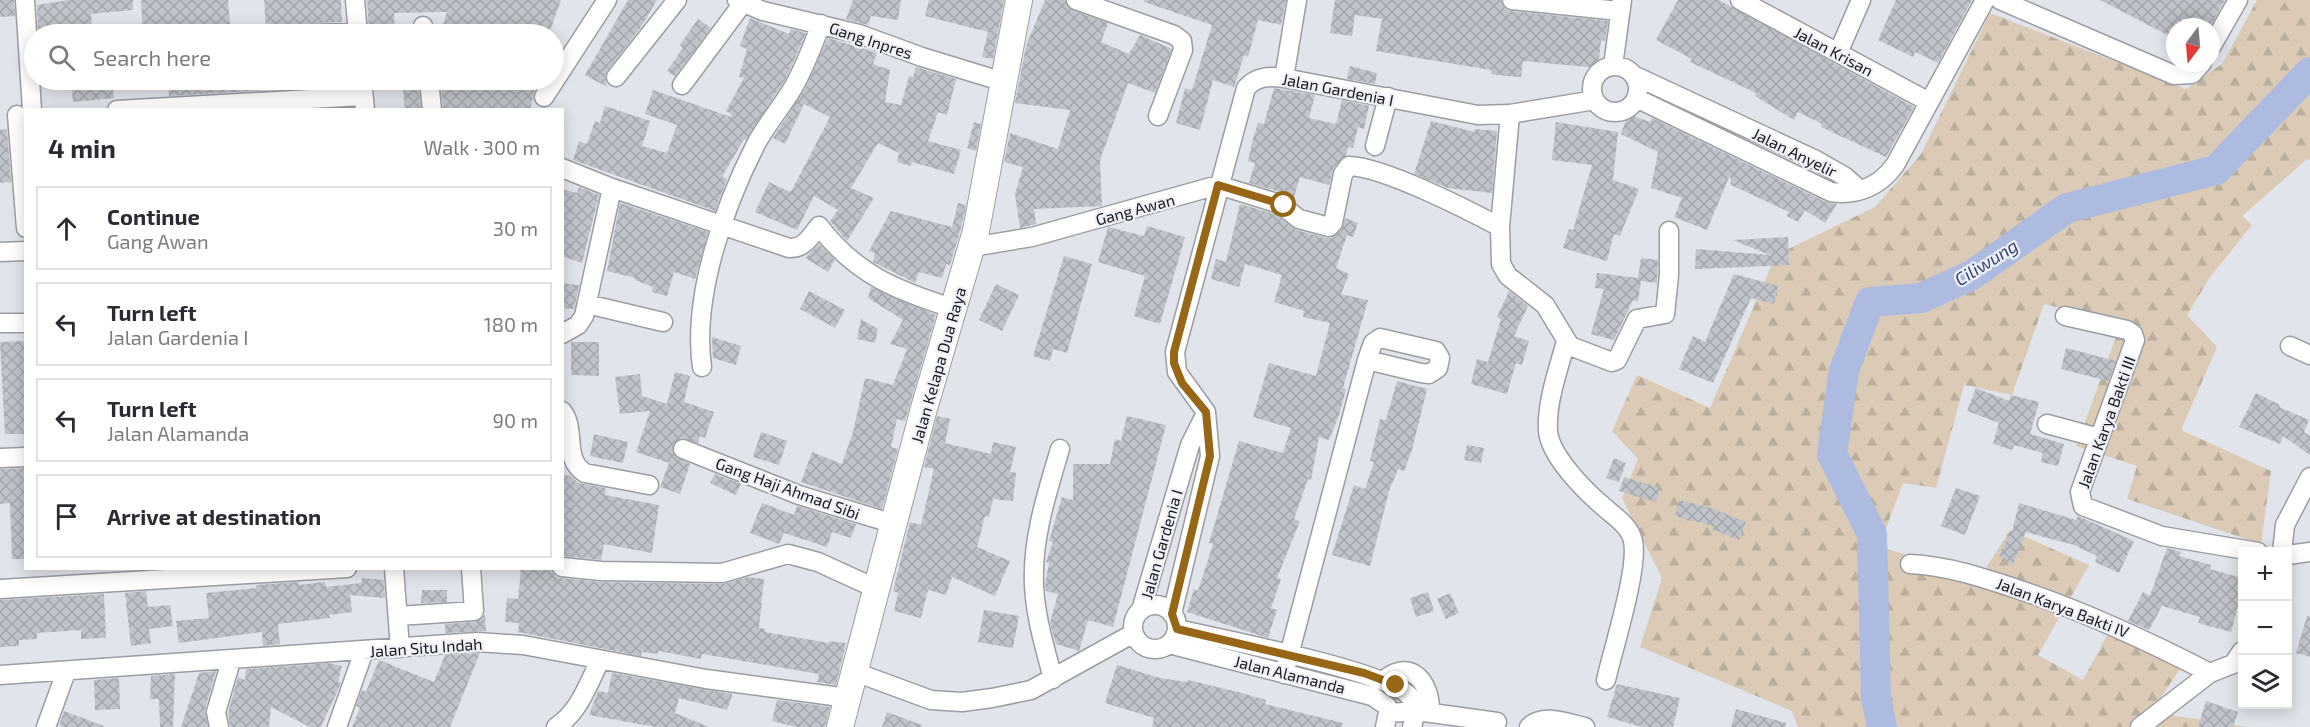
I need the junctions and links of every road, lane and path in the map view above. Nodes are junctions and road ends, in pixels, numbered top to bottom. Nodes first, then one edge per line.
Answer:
1 (26, 0) edge
2 (355, 0) edge
3 (606, 0) edge
4 (677, 0) edge
5 (1019, 0) edge
6 (1076, 0) edge
7 (1297, 0) edge
8 (1512, 0) edge
9 (1740, 0) edge
10 (1862, 0) edge
11 (1985, 0) edge
12 (2001, 0) edge
13 (2238, 0) edge
14 (740, 2) edge
15 (1620, 5) edge
16 (29, 24) edge
17 (357, 24) edge
18 (821, 24) junction
19 (2220, 31) edge
20 (1838, 53) junction
21 (564, 66) edge
22 (1613, 66) junction
23 (2166, 72) edge
24 (2167, 72) edge
25 (2194, 72) edge
26 (1633, 75) junction
27 (616, 77) dead end
28 (1284, 78) junction
29 (1004, 82) junction
30 (24, 84) edge
31 (682, 85) dead end
32 (430, 90) edge
33 (548, 90) edge
34 (363, 95) edge
35 (544, 97) dead end
36 (1388, 97) junction
37 (1636, 98) junction
38 (1595, 100) junction
39 (1929, 102) junction
40 (150, 108) edge
41 (432, 108) edge
42 (19, 114) edge
43 (1510, 114) junction
44 (1158, 116) dead end
45 (1375, 146) dead end
46 (564, 169) edge
47 (23, 180) edge
48 (1218, 185) junction
49 (612, 188) junction
50 (1860, 190) junction
51 (24, 196) edge
52 (723, 225) junction
53 (1500, 227) junction
54 (1670, 231) dead end
55 (972, 247) junction
56 (24, 251) edge
57 (0, 252) edge
58 (587, 304) junction
59 (955, 309) junction
60 (2065, 316) dead end
61 (24, 322) edge
62 (663, 322) dead end
63 (0, 323) edge
64 (564, 333) edge
65 (1566, 341) junction
66 (2290, 346) dead end
67 (2310, 355) edge
68 (1367, 360) dead end
69 (702, 367) dead end
70 (1206, 412) junction
71 (564, 414) edge
72 (2047, 424) dead end
73 (2100, 438) junction
74 (1060, 448) dead end
75 (683, 449) dead end
76 (24, 457) edge
77 (0, 458) edge
78 (2310, 477) edge
79 (649, 485) dead end
80 (891, 535) junction
81 (2283, 547) edge
82 (2238, 549) edge
83 (2310, 552) edge
84 (2292, 554) edge
85 (1910, 564) dead end
86 (564, 567) edge
87 (281, 570) edge
88 (394, 570) edge
89 (471, 570) edge
90 (51, 577) edge
91 (880, 580) junction
92 (0, 589) edge
93 (1142, 610) junction
94 (398, 616) junction
95 (1173, 629) junction
96 (1134, 633) junction
97 (400, 648) junction
98 (364, 651) junction
99 (1289, 655) junction
100 (2239, 655) edge
101 (600, 660) junction
102 (231, 661) junction
103 (66, 672) junction
104 (855, 672) junction
105 (2210, 673) junction
106 (1284, 674) junction
107 (0, 675) edge
108 (1053, 679) junction
109 (1606, 680) dead end
110 (848, 698) junction
111 (1420, 717) edge
112 (1387, 720) edge
113 (1497, 722) dead end
114 (49, 726) edge
115 (219, 727) edge
116 (336, 727) edge
117 (556, 727) edge
118 (840, 727) edge
119 (1529, 727) edge
120 (1585, 727) edge
121 (2140, 727) edge

1 - 16 street
2 - 17 street
3 - 21 street
4 - 27 street
5 - 29 main road, Jalan Kelapa Dua Raya
6 - 44 street
7 - 28 street
8 - 15 street
9 - 20 street, Jalan Krisan
10 - 20 street
11 - 39 street
12 - 23 street
13 - 19 street
14 - 18 street, Gang Inpres
14 - 31 street
15 - 22 street
18 - 29 street, Gang Inpres
18 - 52 street
20 - 39 street, Jalan Krisan
22 - 26 street
22 - 38 street
24 - 25 street
26 - 37 street
26 - 50 street, Jalan Anyelir
28 - 36 street, Jalan Gardenia I
28 - 48 street, Jalan Gardenia I
29 - 55 main road, Jalan Kelapa Dua Raya
30 - 42 street
32 - 41 street
33 - 35 street
34 - 40 street
36 - 43 street, Jalan Gardenia I
36 - 45 street
37 - 38 street
37 - 50 street, Jalan Anyelir
38 - 43 street, Jalan Gardenia I
39 - 50 street
42 - 47 street
43 - 53 street
46 - 49 street
47 - 51 street
48 - 53 street
48 - 55 street, Gang Awan
48 - 70 street, Jalan Gardenia I
49 - 52 street
49 - 58 street
52 - 59 street
52 - 69 street
53 - 65 street
54 - 65 street
55 - 59 main road, Jalan Kelapa Dua Raya
56 - 57 street
58 - 62 street
58 - 64 street
59 - 80 main road, Jalan Kelapa Dua Raya
60 - 73 street, Jalan Karya Bakti III
61 - 63 street
65 - 109 street
66 - 67 street
68 - 99 street
70 - 93 street, Jalan Gardenia I
70 - 95 street, Jalan Gardenia I
71 - 79 street
72 - 73 street
73 - 82 street, Jalan Karya Bakti III
74 - 108 street
75 - 80 street, Gang Haji Ahmad Sibi
76 - 77 street
78 - 81 street
80 - 91 main road, Jalan Kelapa Dua Raya
83 - 84 street
85 - 105 street, Jalan Karya Bakti IV
86 - 91 street
87 - 90 street
88 - 94 street
89 - 94 street
90 - 92 street
91 - 104 main road, Jalan Kelapa Dua Raya
93 - 95 street
93 - 96 street
94 - 97 street
95 - 96 street
95 - 99 street, Jalan Alamanda
95 - 106 street, Jalan Alamanda
96 - 108 street
97 - 98 street, Jalan Situ Indah
97 - 101 street, Jalan Situ Indah
98 - 102 street, Jalan Situ Indah
98 - 116 street
99 - 106 street
99 - 111 street, Jalan Alamanda
100 - 105 street
101 - 110 street, Jalan Situ Indah
101 - 117 street
102 - 103 street, Jalan Situ Indah
102 - 115 street
103 - 107 street, Jalan Situ Indah
103 - 114 street
104 - 108 street
104 - 110 main road, Jalan Kelapa Dua Raya
105 - 121 street
106 - 112 street, Jalan Alamanda
110 - 118 main road, Jalan Kelapa Dua Raya
111 - 112 street
111 - 113 street
119 - 120 street

